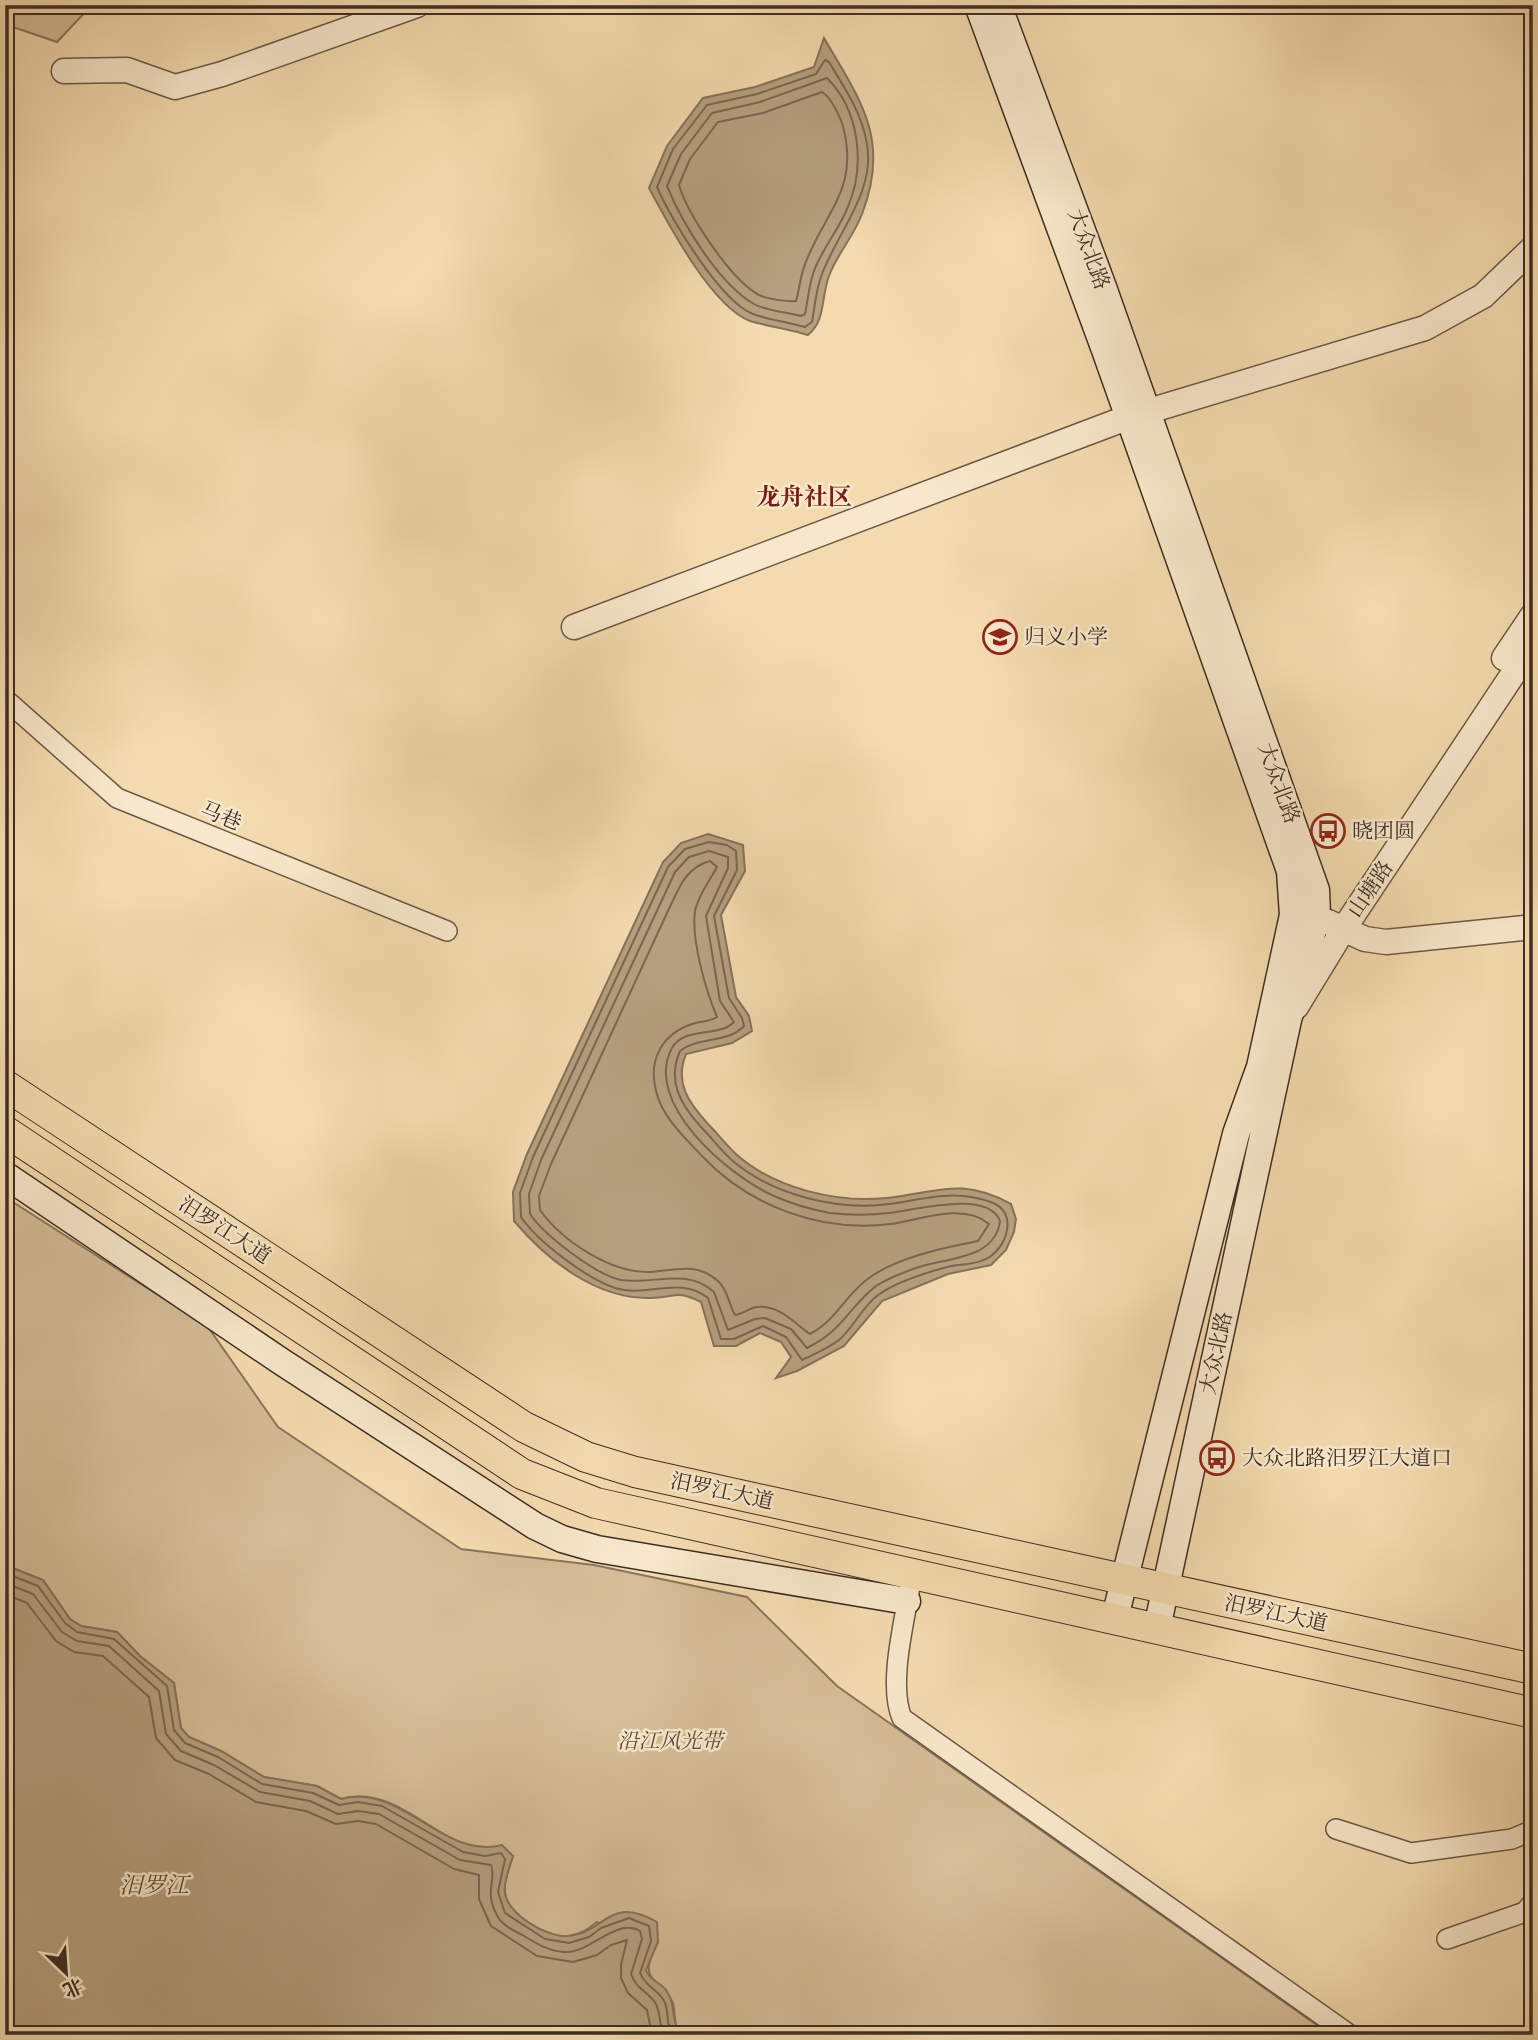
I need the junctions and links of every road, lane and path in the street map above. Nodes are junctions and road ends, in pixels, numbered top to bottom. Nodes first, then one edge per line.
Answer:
1 (417, 5) edge
2 (978, 5) edge
3 (998, 5) edge
4 (65, 71) dead end
5 (1533, 248) edge
6 (1138, 414) junction
7 (1533, 615) edge
8 (574, 627) dead end
9 (1533, 644) edge
10 (5, 699) edge
11 (1290, 871) junction
12 (1330, 923) junction
13 (1533, 927) edge
14 (447, 931) dead end
15 (1279, 1021) junction
16 (5, 1085) edge
17 (5, 1131) edge
18 (5, 1175) edge
19 (1125, 1579) junction
20 (910, 1587) junction
21 (1166, 1588) junction
22 (1115, 1617) junction
23 (1157, 1628) junction
24 (1533, 1669) edge
25 (1533, 1713) edge
26 (1336, 1829) dead end
27 (1533, 1830) edge
28 (1533, 1902) edge
29 (1447, 1940) dead end
30 (1350, 2035) edge

1 - 4 street
2 - 6 main road, 大众北路
3 - 6 main road, 大众北路
5 - 6 street
6 - 8 street
6 - 11 main road, 大众北路
6 - 12 main road, 大众北路
7 - 12 street, 山塘路
9 - 12 street, 山塘路
10 - 14 street, 马巷
11 - 12 street
11 - 15 main road, 大众北路
12 - 13 street
12 - 15 street, 山塘路
12 - 15 main road, 大众北路
15 - 19 main road, 大众北路
15 - 21 main road, 大众北路
16 - 19 main road, 汨罗江大道
17 - 20 main road, 汨罗江大道
18 - 20 main road
19 - 21 main road, 汨罗江大道
19 - 22 main road, 大众北路
20 - 22 main road, 汨罗江大道
20 - 30 street
21 - 23 main road, 大众北路
21 - 24 main road, 汨罗江大道
22 - 23 main road, 汨罗江大道
23 - 25 main road, 汨罗江大道
26 - 27 street
28 - 29 street

